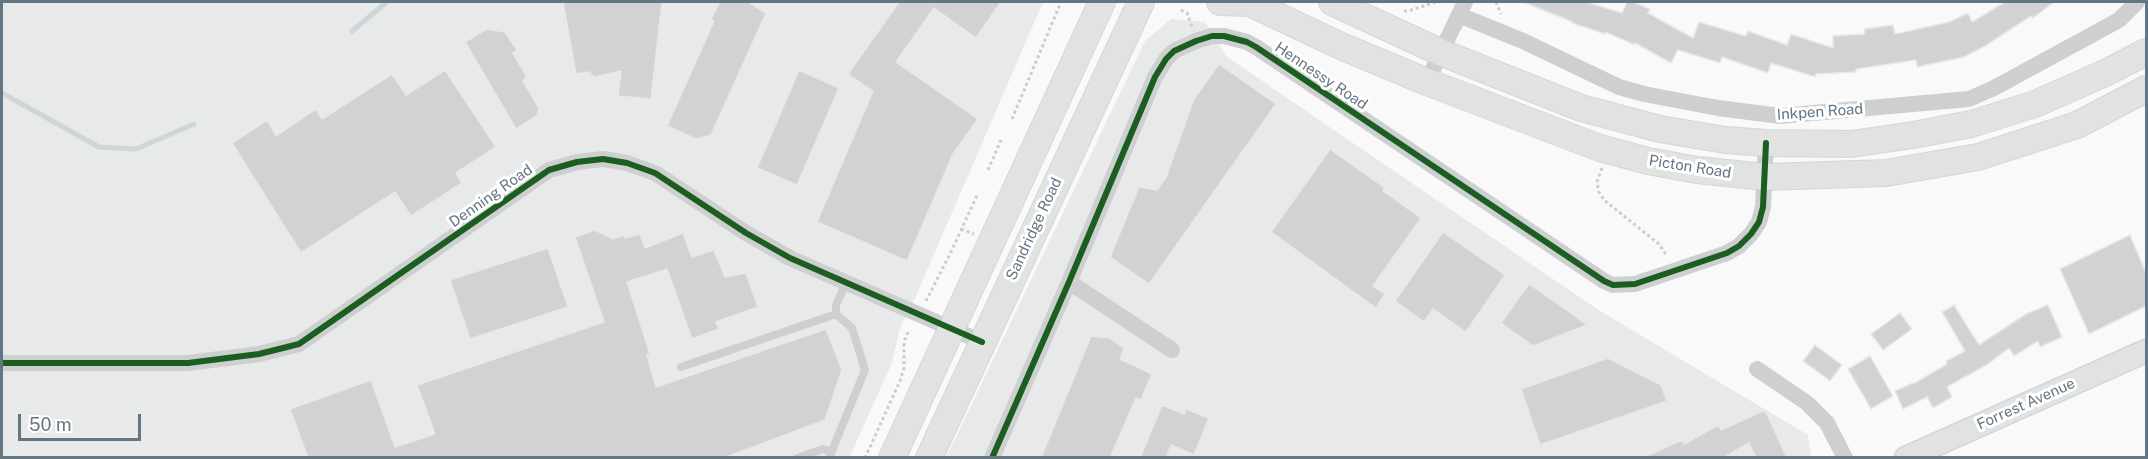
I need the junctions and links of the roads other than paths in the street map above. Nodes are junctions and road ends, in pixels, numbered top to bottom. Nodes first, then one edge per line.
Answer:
1 (1084, 2) edge
2 (1102, 2) edge
3 (1220, 2) edge
4 (1250, 2) edge
5 (1332, 2) edge
6 (2137, 2) edge
7 (1172, 6) edge
8 (1462, 8) edge
9 (1137, 11) edge
10 (1083, 44) junction
11 (1440, 52) junction
12 (2146, 52) edge
13 (1427, 82) junction
14 (2146, 89) edge
15 (1766, 143) junction
16 (1765, 177) junction
17 (1069, 282) junction
18 (846, 284) junction
19 (836, 314) junction
20 (951, 328) junction
21 (982, 342) junction
22 (1172, 350) dead end
23 (2146, 351) edge
24 (2, 363) edge
25 (681, 367) dead end
26 (1757, 369) dead end
27 (831, 454) edge
28 (797, 458) edge
29 (892, 458) edge
30 (929, 458) edge
31 (992, 458) edge
32 (1845, 458) edge
33 (1906, 458) edge

1 - 10 main road
2 - 10 main road
3 - 4 main road
4 - 13 main road, Picton Road
5 - 11 main road
6 - 8 street, Inkpen Road
7 - 9 main road
8 - 11 street
9 - 21 main road, Sandridge Road
10 - 20 main road
11 - 13 street
11 - 15 main road
12 - 15 main road
13 - 16 main road, Picton Road
14 - 16 main road, Picton Road
15 - 16 street, Hennessy Road
16 - 17 street, Hennessy Road
17 - 22 street
17 - 31 street, Hennessy Road
18 - 19 lane
18 - 20 street, Denning Road
18 - 24 street, Denning Road
19 - 25 lane
19 - 27 lane
20 - 21 street, Denning Road
20 - 29 main road
21 - 30 main road, Sandridge Road
23 - 33 main road, Forrest Avenue
26 - 32 street
27 - 28 lane

